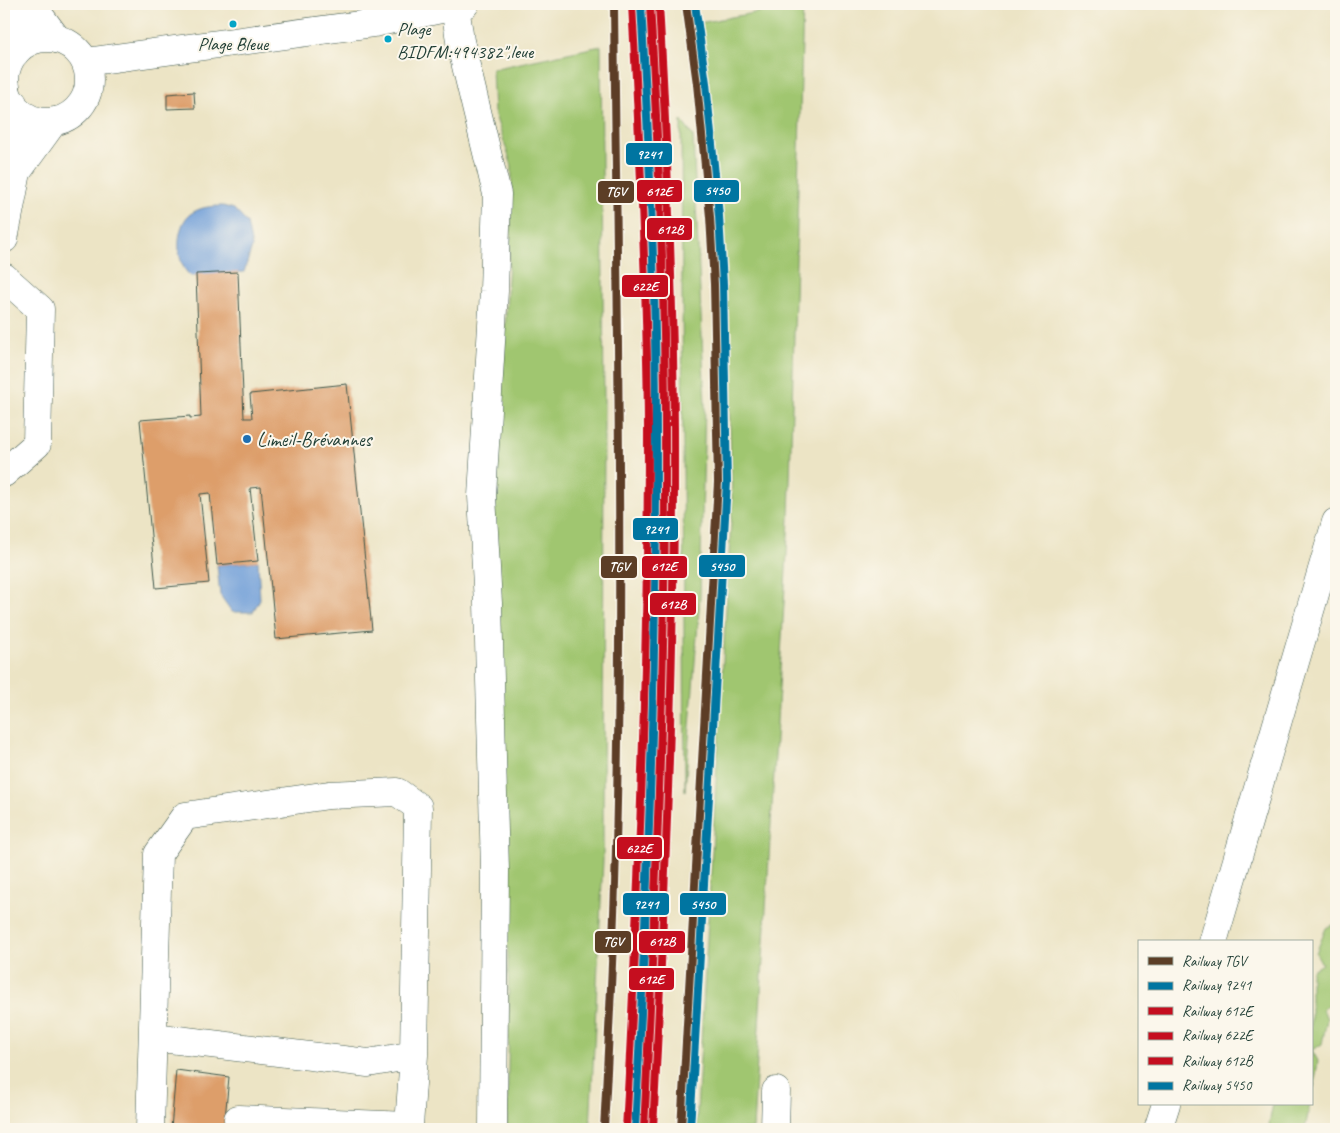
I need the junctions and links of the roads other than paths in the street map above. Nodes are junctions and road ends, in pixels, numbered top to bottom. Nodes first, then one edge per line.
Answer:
1 (20, 4) edge
2 (31, 4) edge
3 (460, 5) edge
4 (57, 39) junction
5 (87, 73) junction
6 (8, 76) edge
7 (54, 121) junction
8 (17, 172) junction
9 (7, 208) edge
10 (4, 239) edge
11 (4, 277) edge
12 (4, 473) edge
13 (1336, 522) edge
14 (1214, 940) edge
15 (153, 1037) junction
16 (414, 1055) junction
17 (776, 1091) dead end
18 (1165, 1106) edge
19 (238, 1119) dead end
20 (150, 1129) edge
21 (493, 1129) edge
22 (774, 1129) edge
23 (1158, 1129) edge

1 - 6 main road
2 - 4 main road
3 - 5 main road
3 - 21 main road
4 - 5 main road
4 - 6 main road
5 - 7 main road
6 - 7 main road
6 - 8 main road
7 - 8 main road
8 - 9 main road
9 - 10 main road
11 - 12 main road
13 - 14 main road
15 - 16 main road
15 - 16 main road
15 - 20 main road
16 - 19 main road
17 - 22 main road
18 - 23 main road

